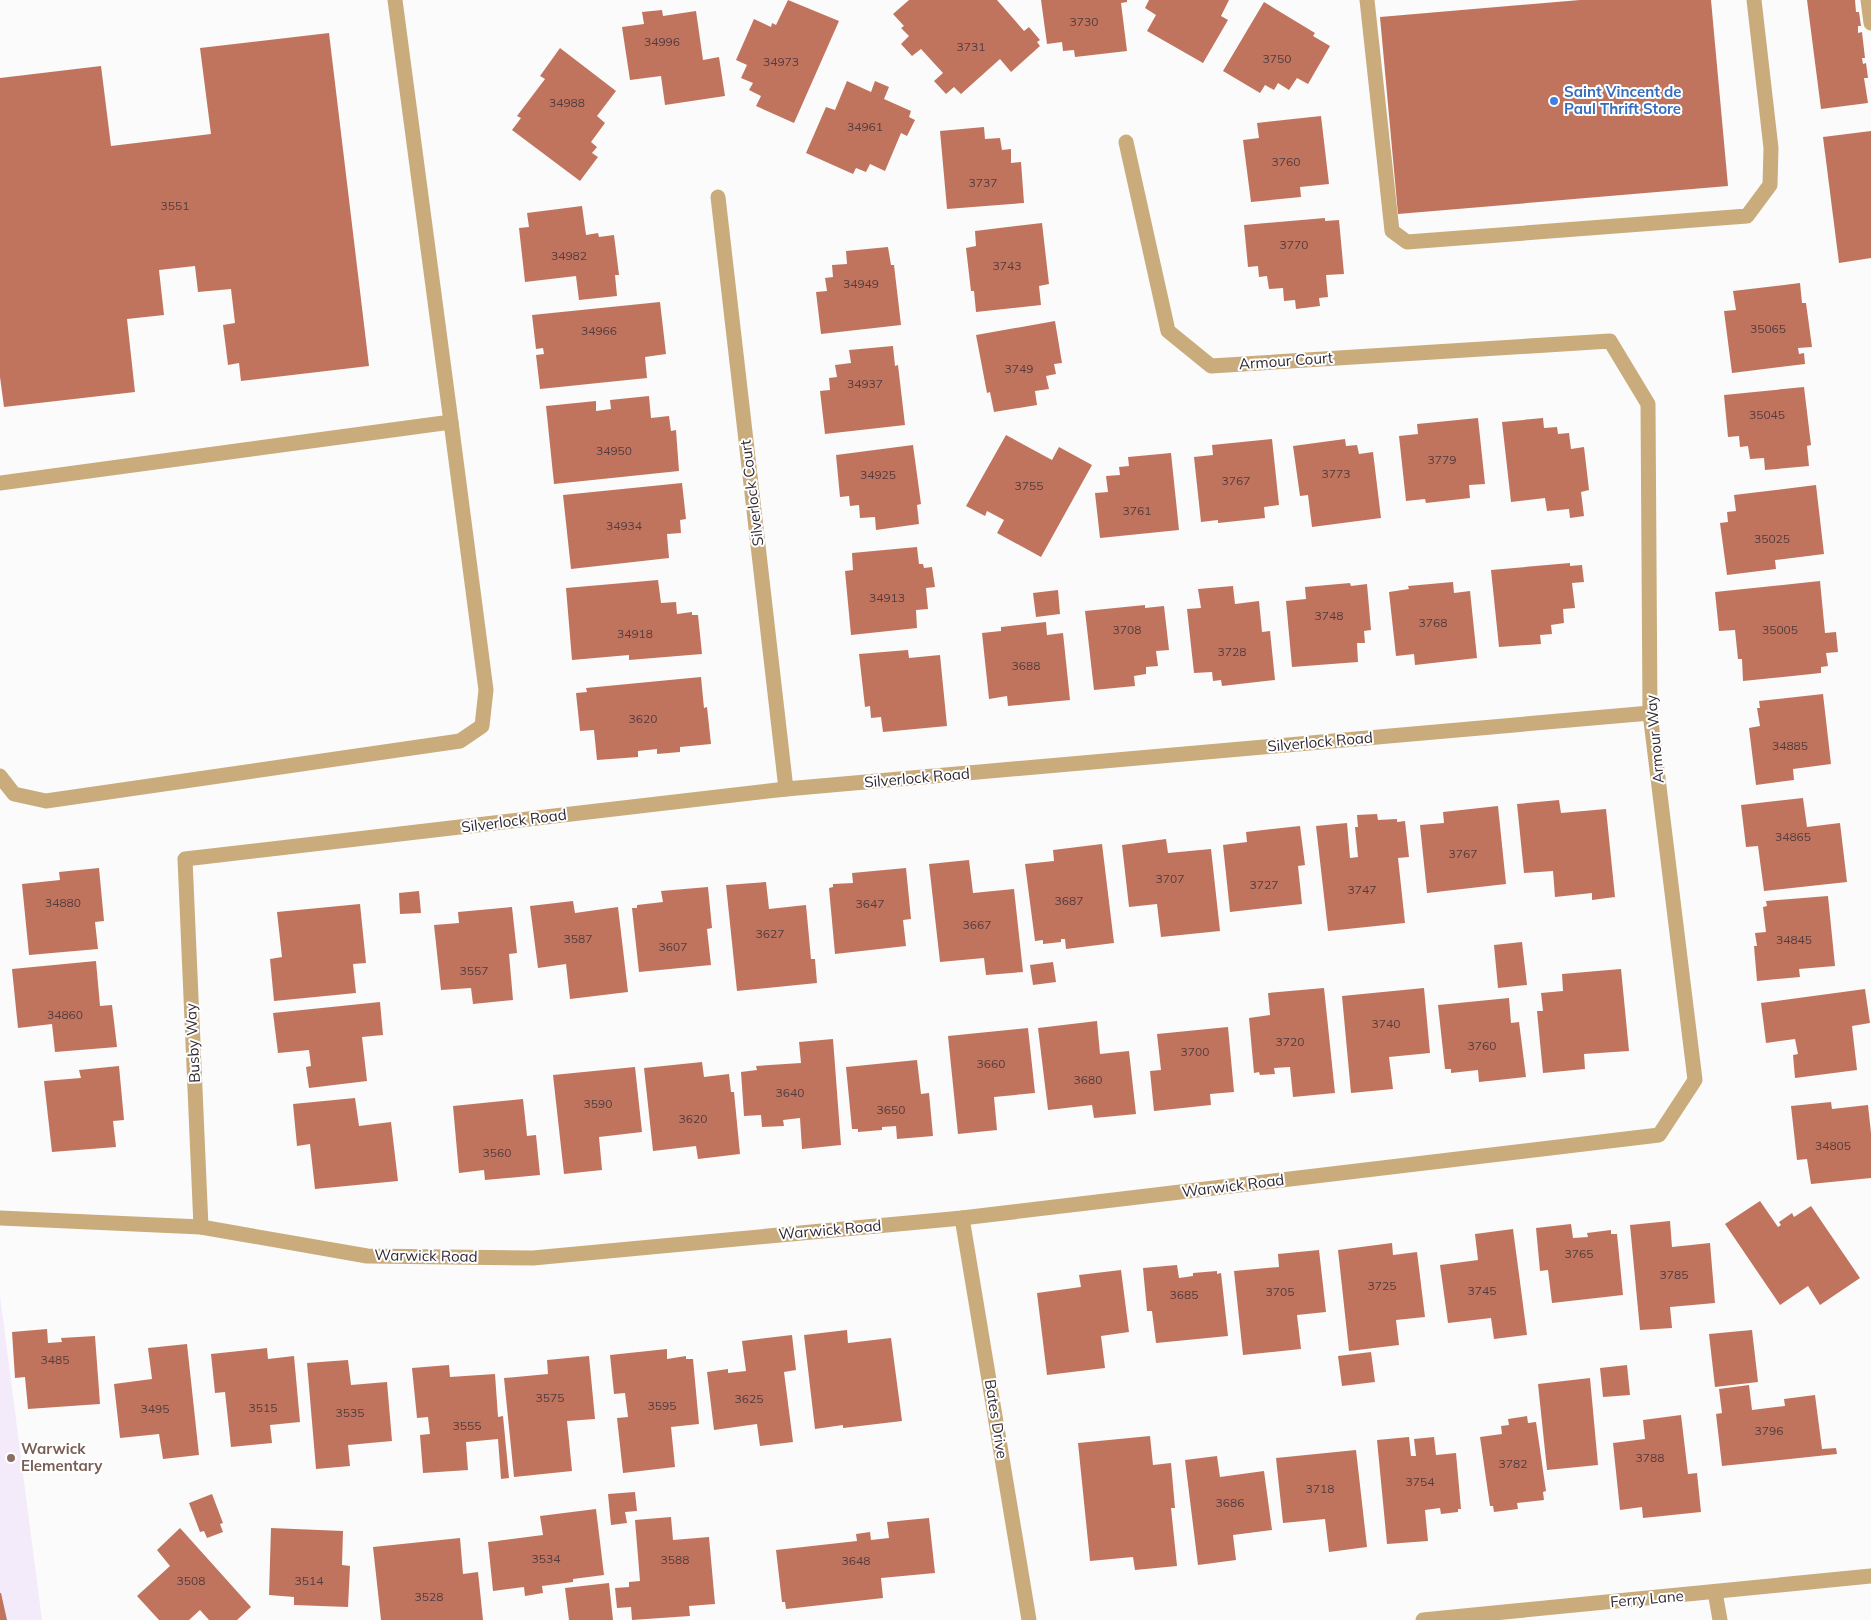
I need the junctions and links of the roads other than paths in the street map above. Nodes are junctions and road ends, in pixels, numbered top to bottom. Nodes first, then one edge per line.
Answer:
1 (396, 0) edge
2 (1367, 0) edge
3 (1754, 0) edge
4 (1868, 0) edge
5 (1871, 23) edge
6 (1126, 142) dead end
7 (718, 197) dead end
8 (1610, 341) joint
9 (451, 422) junction
10 (0, 482) edge
11 (1650, 714) junction
12 (0, 776) edge
13 (786, 789) junction
14 (185, 859) joint
15 (1659, 1135) joint
16 (0, 1218) edge
17 (962, 1218) junction
18 (201, 1227) junction
19 (1871, 1576) edge
20 (1715, 1592) junction
21 (1029, 1620) edge
22 (1423, 1620) edge
23 (1720, 1620) edge

1 - 9 street
2 - 3 street
4 - 5 street
6 - 8 street, Armour Court
7 - 13 street, Silverlock Court
8 - 11 street, Armour Way
9 - 10 street
9 - 12 street
11 - 13 street, Silverlock Road
11 - 15 street, Armour Way
13 - 14 street, Silverlock Road
14 - 18 street, Busby Way
15 - 17 street, Warwick Road
16 - 18 street, Warwick Road
17 - 18 street, Warwick Road
17 - 21 street, Bates Drive
19 - 20 street, Ferry Lane
20 - 22 street, Ferry Lane
20 - 23 street

